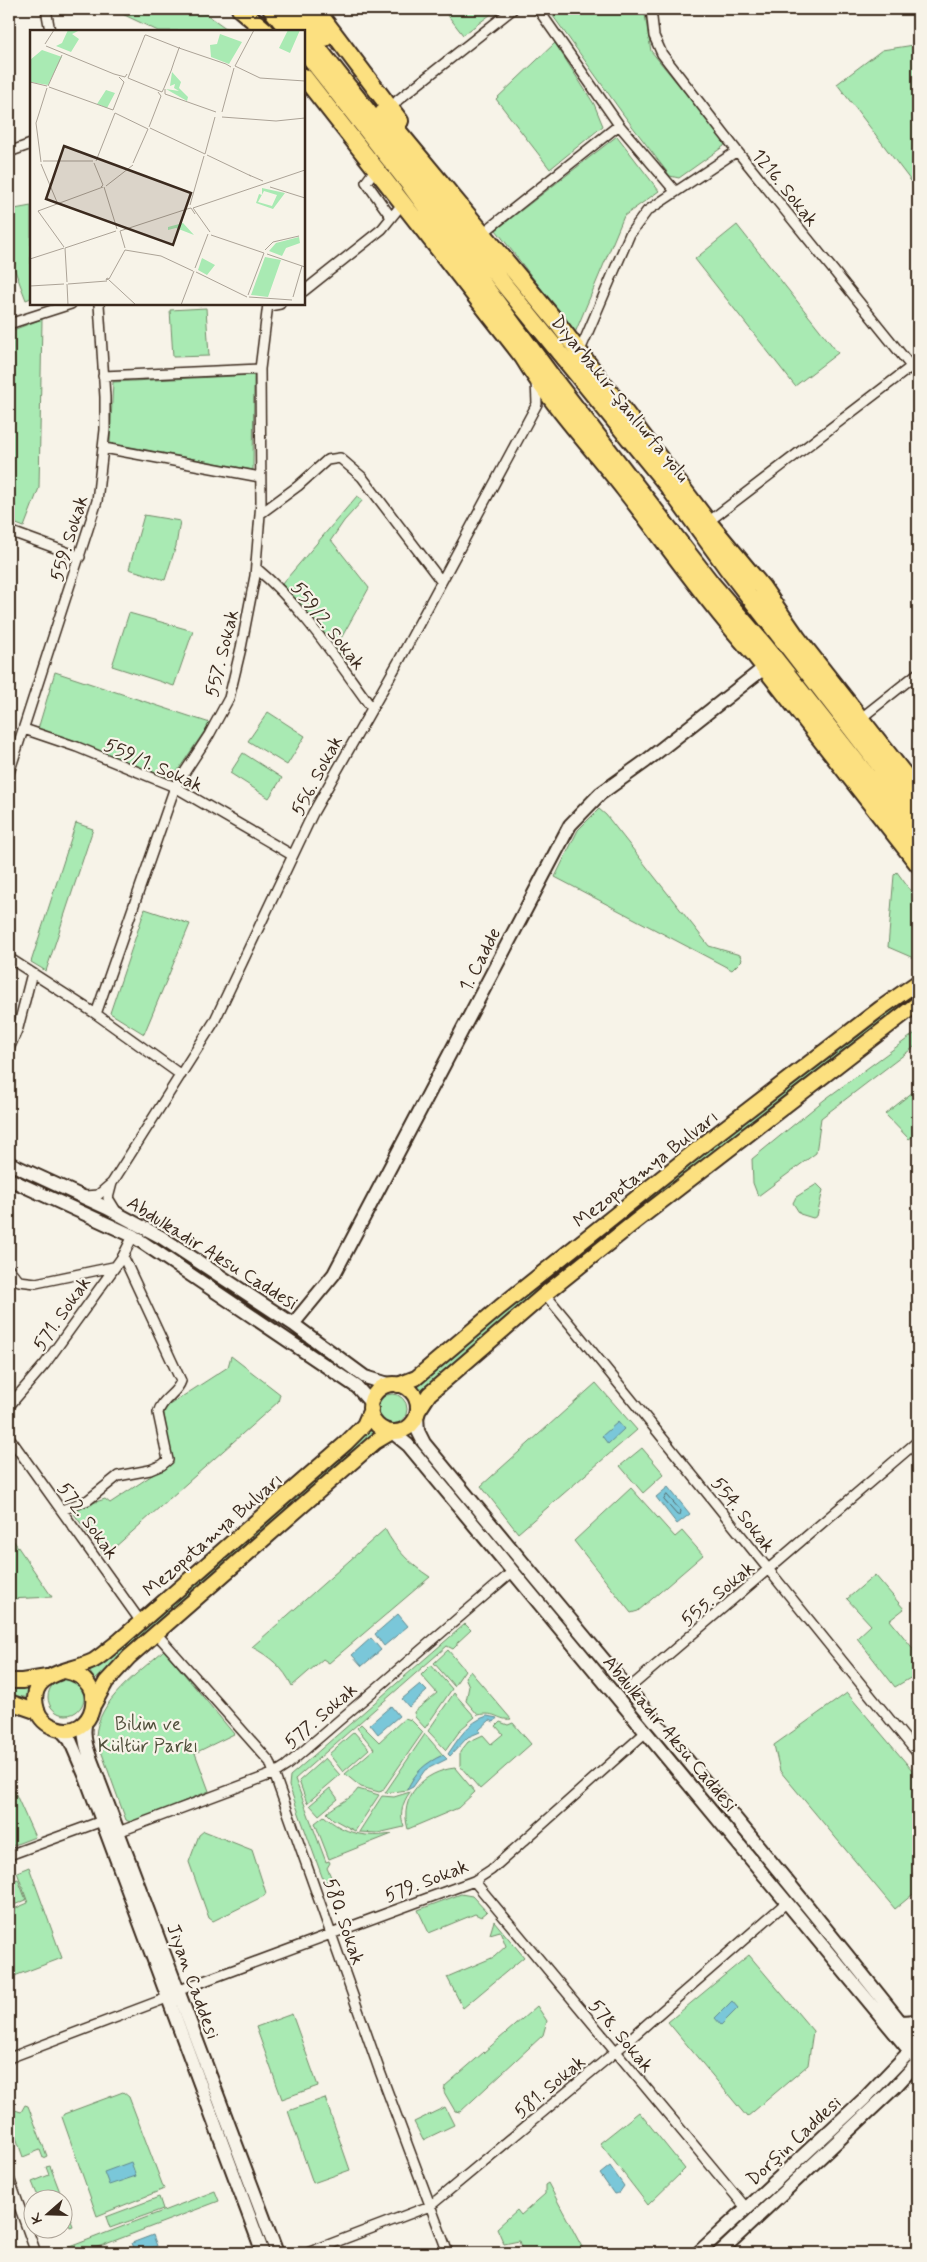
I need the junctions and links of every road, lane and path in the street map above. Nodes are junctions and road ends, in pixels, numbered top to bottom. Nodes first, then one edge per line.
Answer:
1 (46, 9) edge
2 (240, 9) edge
3 (251, 9) edge
4 (271, 9) edge
5 (287, 9) edge
6 (302, 9) edge
7 (315, 9) edge
8 (513, 9) edge
9 (538, 9) edge
10 (651, 9) edge
11 (50, 30) edge
12 (266, 30) edge
13 (266, 30) edge
14 (288, 30) edge
15 (304, 30) edge
16 (305, 32) edge
17 (305, 51) edge
18 (305, 79) edge
19 (392, 108) junction
20 (619, 125) junction
21 (30, 144) edge
22 (737, 151) junction
23 (9, 152) edge
24 (375, 170) junction
25 (440, 181) junction
26 (675, 191) junction
27 (403, 203) junction
28 (391, 217) junction
29 (440, 227) junction
30 (482, 233) junction
31 (305, 290) edge
32 (68, 305) edge
33 (99, 305) edge
34 (269, 305) edge
35 (9, 324) edge
36 (579, 353) junction
37 (523, 357) junction
38 (912, 366) junction
39 (260, 369) junction
40 (918, 375) edge
41 (103, 376) junction
42 (536, 380) junction
43 (583, 382) junction
44 (642, 434) junction
45 (104, 448) junction
46 (260, 477) junction
47 (626, 491) junction
48 (260, 514) junction
49 (708, 522) junction
50 (9, 531) edge
51 (732, 553) junction
52 (689, 555) junction
53 (80, 556) junction
54 (256, 568) junction
55 (442, 581) junction
56 (794, 655) junction
57 (764, 668) junction
58 (918, 673) edge
59 (372, 707) junction
60 (860, 719) junction
61 (24, 730) junction
62 (9, 774) edge
63 (175, 787) junction
64 (918, 792) edge
65 (918, 815) edge
66 (918, 840) edge
67 (292, 855) junction
68 (918, 864) edge
69 (9, 958) edge
70 (32, 973) junction
71 (918, 982) edge
72 (918, 1002) edge
73 (96, 1014) junction
74 (9, 1050) edge
75 (181, 1075) junction
76 (9, 1163) edge
77 (9, 1179) edge
78 (112, 1183) junction
79 (79, 1196) junction
80 (119, 1215) junction
81 (134, 1236) junction
82 (123, 1256) junction
83 (113, 1267) junction
84 (9, 1269) edge
85 (545, 1294) junction
86 (292, 1324) junction
87 (394, 1385) junction
88 (9, 1406) edge
89 (371, 1406) junction
90 (417, 1414) junction
91 (392, 1432) junction
92 (9, 1437) edge
93 (918, 1441) edge
94 (62, 1510) junction
95 (768, 1571) junction
96 (512, 1572) junction
97 (142, 1622) junction
98 (155, 1632) junction
99 (65, 1671) junction
100 (47, 1677) junction
101 (9, 1681) edge
102 (627, 1690) junction
103 (9, 1702) edge
104 (94, 1704) junction
105 (38, 1712) junction
106 (86, 1721) junction
107 (60, 1729) junction
108 (646, 1732) junction
109 (918, 1754) edge
110 (275, 1773) junction
111 (102, 1821) junction
112 (118, 1832) junction
113 (9, 1855) edge
114 (474, 1881) junction
115 (787, 1902) junction
116 (332, 1932) junction
117 (172, 1995) junction
118 (918, 2021) edge
119 (901, 2022) junction
120 (917, 2051) edge
121 (615, 2052) junction
122 (9, 2058) edge
123 (9, 2178) edge
124 (18, 2203) junction
125 (430, 2206) junction
126 (9, 2207) edge
127 (747, 2209) junction
128 (36, 2253) edge
129 (263, 2253) edge
130 (276, 2253) edge
131 (307, 2253) edge
132 (448, 2253) edge
133 (698, 2253) edge
134 (719, 2253) edge

1 - 11 street
2 - 12 highway
3 - 13 highway
4 - 14 highway
5 - 15 highway, Diyarbakır-Şanlıurfa yolu
6 - 25 highway
7 - 19 highway
8 - 19 street
9 - 20 street
10 - 22 street, 1216. Sokak
16 - 43 highway, Diyarbakır-Şanlıurfa yolu
17 - 29 highway, Diyarbakır-Şanlıurfa yolu
18 - 24 highway
19 - 25 highway
20 - 26 street
20 - 30 street
21 - 23 street
22 - 26 street
22 - 38 street, 1216. Sokak
24 - 27 highway
24 - 28 street
25 - 30 highway
26 - 36 street
27 - 28 street
27 - 37 highway
28 - 31 street
29 - 37 highway
29 - 52 highway, Diyarbakır-Şanlıurfa yolu
30 - 36 highway
32 - 35 street
33 - 41 street, 559. Sokak
34 - 39 street, 557. Sokak
36 - 44 highway
37 - 42 highway
38 - 40 street, 1216. Sokak
38 - 49 street
39 - 41 street
39 - 46 street, 557. Sokak
41 - 45 street, 559. Sokak
42 - 47 highway
42 - 55 street, 556. Sokak
43 - 44 highway
43 - 56 highway, Diyarbakır-Şanlıurfa yolu
44 - 49 highway
45 - 46 street
45 - 53 street, 559. Sokak
46 - 48 street, 557. Sokak
47 - 52 highway
47 - 57 highway
48 - 54 street, 557. Sokak
48 - 55 street
49 - 51 highway
50 - 53 street
51 - 56 highway
51 - 60 highway
52 - 66 highway, Diyarbakır-Şanlıurfa yolu
53 - 61 street, 559. Sokak
54 - 59 street, 559/2. Sokak
54 - 63 street, 557. Sokak
55 - 59 street, 556. Sokak
56 - 65 highway, Diyarbakır-Şanlıurfa yolu
57 - 68 highway
57 - 86 main road, 1. Cadde
58 - 60 street
59 - 67 street, 556. Sokak
60 - 64 highway
61 - 62 street, 559. Sokak
61 - 63 street, 559/1. Sokak
63 - 67 street, 559/1. Sokak
63 - 73 street, 557. Sokak
67 - 75 street, 556. Sokak
69 - 70 street
70 - 73 street
70 - 74 street
71 - 87 main road, Mezopotamya Bulvarı
72 - 85 main road, Mezopotamya Bulvarı
73 - 75 street
75 - 78 street, 556. Sokak
76 - 79 main road, Abdulkadir Aksu Caddesi
77 - 81 main road, Abdulkadir Aksu Caddesi
78 - 79 street
78 - 80 street
79 - 80 main road, Abdulkadir Aksu Caddesi
80 - 86 main road, Abdulkadir Aksu Caddesi
81 - 82 street, 571. Sokak
81 - 89 main road, Abdulkadir Aksu Caddesi
82 - 83 street, 571. Sokak
82 - 94 street
83 - 84 street
83 - 88 street, 571. Sokak
85 - 90 main road, Mezopotamya Bulvarı
85 - 95 street, 554. Sokak
86 - 87 main road, Abdulkadir Aksu Caddesi
87 - 89 main road
87 - 90 main road
89 - 91 main road
89 - 97 main road, Mezopotamya Bulvarı
90 - 91 main road
90 - 102 main road, Abdulkadir Aksu Caddesi
91 - 96 main road, Abdulkadir Aksu Caddesi
91 - 98 main road, Mezopotamya Bulvarı
92 - 94 street, 572. Sokak
93 - 95 street, 555. Sokak
94 - 97 street, 572. Sokak
95 - 102 street, 555. Sokak
95 - 109 street, 554. Sokak
96 - 108 main road, Abdulkadir Aksu Caddesi
96 - 110 street, 577. Sokak
97 - 99 main road, Mezopotamya Bulvarı
98 - 104 main road, Mezopotamya Bulvarı
98 - 110 street, 580. Sokak
99 - 100 main road
99 - 104 main road
100 - 101 main road
100 - 105 main road
102 - 119 main road, Abdulkadir Aksu Caddesi
103 - 105 main road
104 - 106 main road
105 - 107 main road
106 - 107 main road
106 - 112 main road, Jiyan Caddesi
107 - 111 main road, Jiyan Caddesi
108 - 114 street, 579. Sokak
108 - 115 main road, Abdulkadir Aksu Caddesi
110 - 112 street, 577. Sokak
110 - 116 street, 580. Sokak
111 - 113 street
111 - 117 main road, Jiyan Caddesi
112 - 117 main road, Jiyan Caddesi
114 - 116 street, 579. Sokak
114 - 121 street, 578. Sokak
115 - 120 main road, Abdulkadir Aksu Caddesi
115 - 121 street, 581. Sokak
116 - 117 street, 579. Sokak
116 - 125 street, 580. Sokak
117 - 122 street, 579. Sokak
117 - 129 main road, Jiyan Caddesi
117 - 130 main road, Jiyan Caddesi
118 - 119 main road
119 - 120 main road, Abdulkadir Aksu Caddesi
120 - 127 main road, Dorşin Caddesi
120 - 134 main road, Dorşin Caddesi
121 - 125 street, 581. Sokak
121 - 127 street, 578. Sokak
123 - 124 street
124 - 126 street
124 - 128 street
125 - 131 street, 581. Sokak
125 - 132 street, 580. Sokak
127 - 133 main road, Dorşin Caddesi

